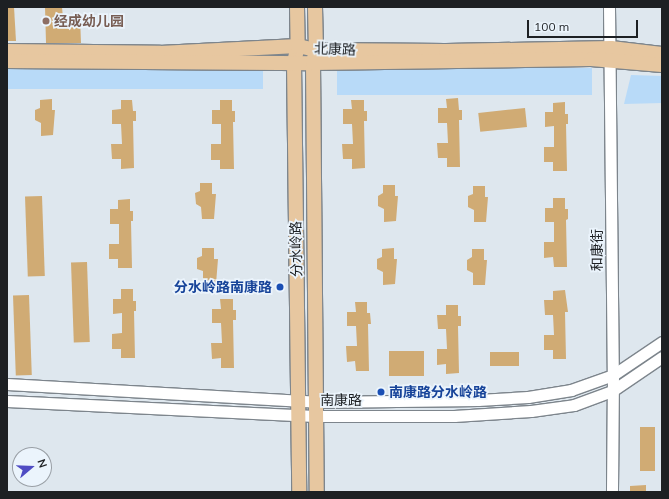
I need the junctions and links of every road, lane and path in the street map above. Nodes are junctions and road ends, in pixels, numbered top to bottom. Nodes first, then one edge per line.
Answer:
1 (297, 7) edge
2 (315, 7) edge
3 (609, 7) edge
4 (298, 46) junction
5 (7, 51) edge
6 (611, 54) junction
7 (662, 54) edge
8 (314, 56) junction
9 (7, 61) edge
10 (294, 62) junction
11 (662, 65) edge
12 (662, 342) edge
13 (662, 357) edge
14 (613, 375) junction
15 (7, 384) edge
16 (612, 392) junction
17 (7, 401) edge
18 (298, 407) junction
19 (316, 409) junction
20 (299, 492) edge
21 (317, 492) edge
22 (612, 492) edge

1 - 4 main road, 分水岭路
2 - 8 main road, 分水岭路
3 - 6 street, 和康街
4 - 5 main road, 北康路
4 - 8 main road, 北康路
4 - 10 main road, 分水岭路
6 - 7 main road, 北康路
6 - 8 main road, 北康路
6 - 11 main road, 北康路
6 - 14 street, 和康街
8 - 10 main road, 北康路
8 - 19 main road, 分水岭路
9 - 10 main road, 北康路
10 - 18 main road, 分水岭路
12 - 14 street, 南康路
13 - 16 street, 南康路
14 - 16 street, 和康街
14 - 19 street, 南康路
15 - 18 street, 南康路
16 - 19 street, 南康路
16 - 22 street, 和康街
17 - 18 street, 南康路
18 - 19 street, 南康路
18 - 20 main road, 分水岭路
19 - 21 main road, 分水岭路

